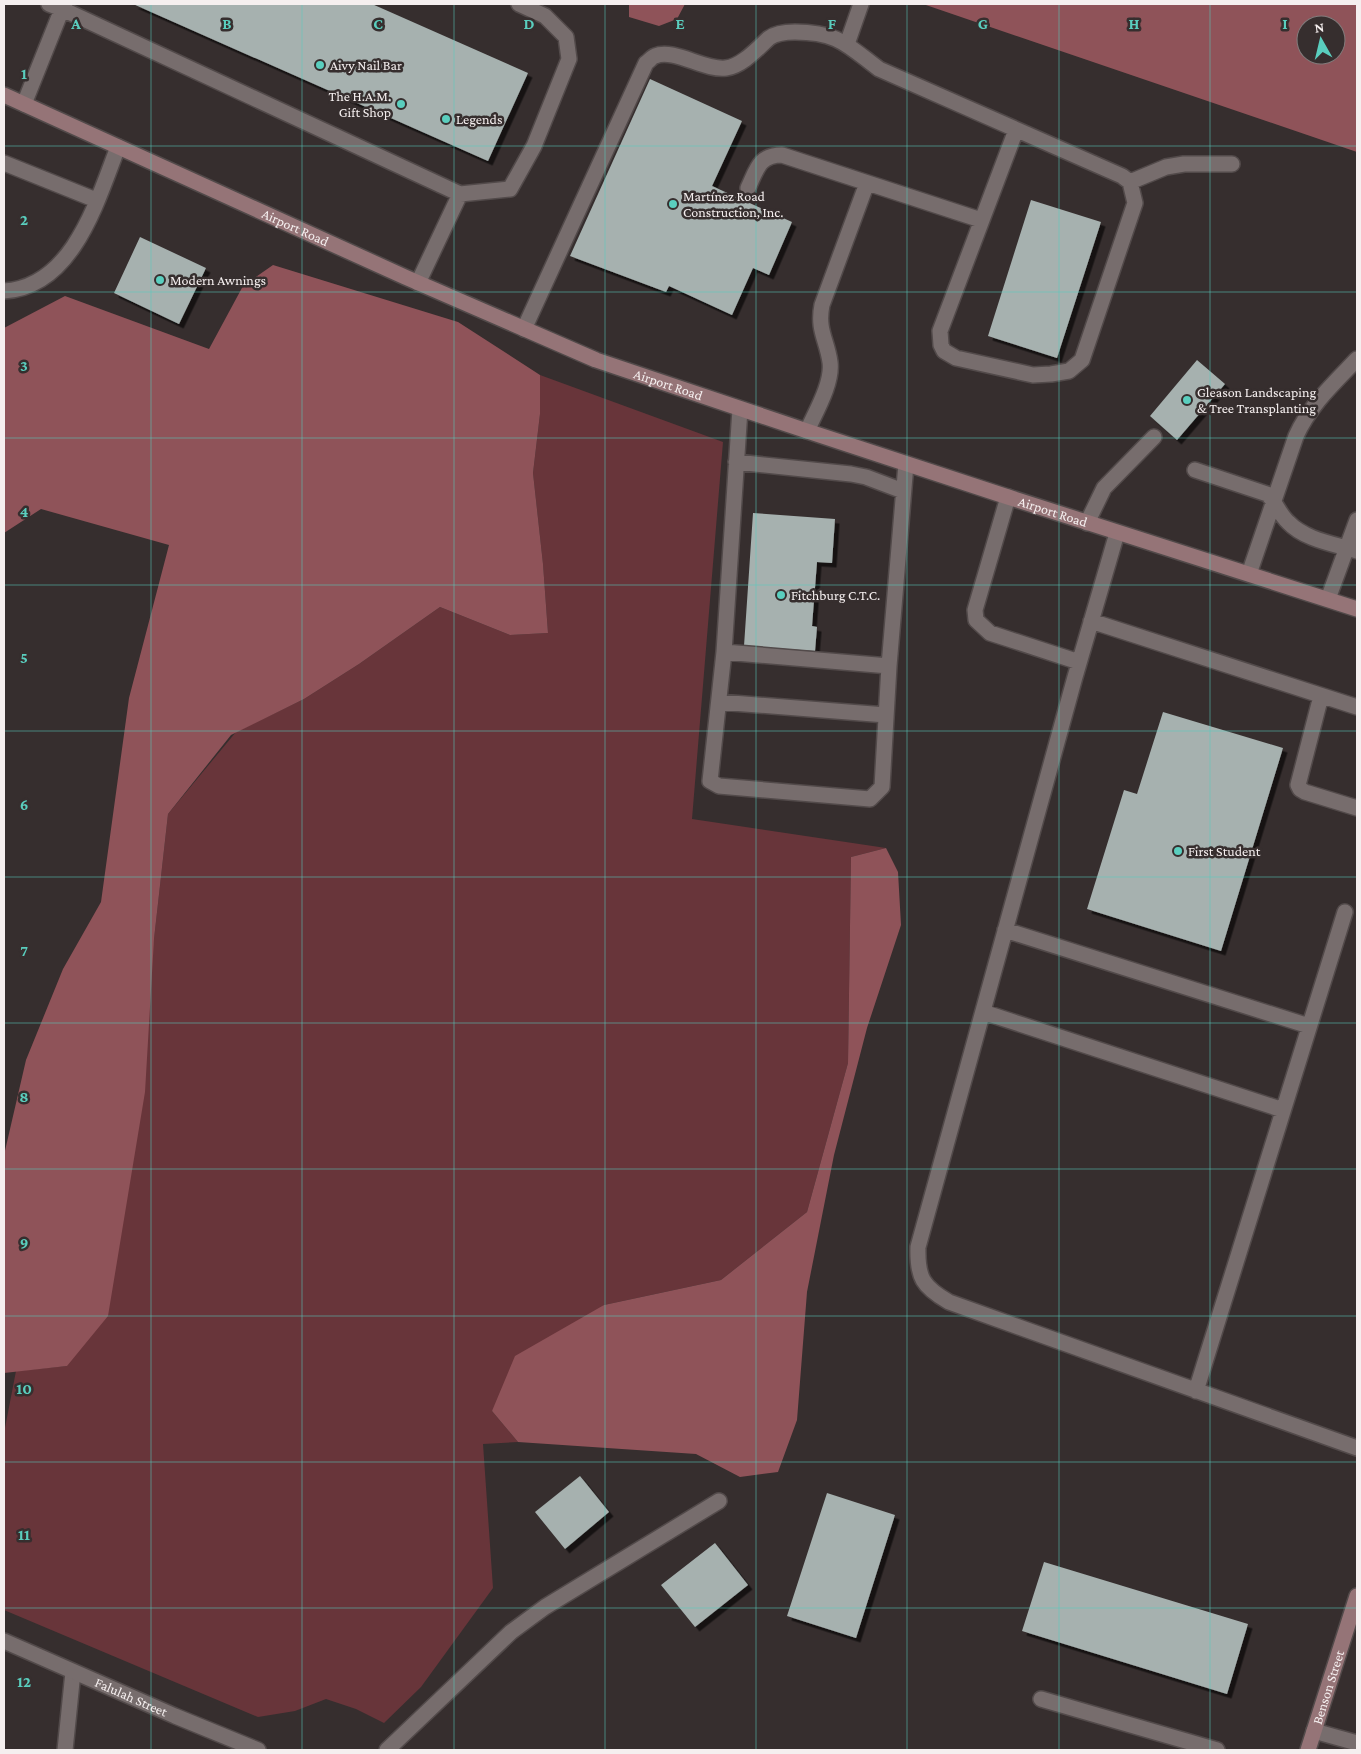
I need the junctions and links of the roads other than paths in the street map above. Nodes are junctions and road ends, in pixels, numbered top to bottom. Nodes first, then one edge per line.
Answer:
1 (519, 4) edge
2 (860, 4) edge
3 (59, 6) edge
4 (847, 44) junction
5 (4, 95) edge
6 (24, 104) junction
7 (1016, 130) junction
8 (118, 147) junction
9 (4, 163) edge
10 (1232, 164) dead end
11 (1130, 182) junction
12 (867, 183) junction
13 (748, 188) dead end
14 (460, 194) junction
15 (96, 200) junction
16 (981, 220) junction
17 (418, 283) junction
18 (4, 292) edge
19 (524, 329) junction
20 (1357, 359) edge
21 (740, 409) junction
22 (807, 432) junction
23 (1154, 437) dead end
24 (736, 462) junction
25 (906, 464) junction
26 (1195, 470) dead end
27 (903, 491) junction
28 (1008, 497) junction
29 (1274, 500) junction
30 (1357, 520) edge
31 (1087, 523) junction
32 (1117, 533) junction
33 (1352, 549) edge
34 (1249, 574) junction
35 (1328, 599) junction
36 (1357, 608) edge
37 (1091, 621) junction
38 (724, 652) junction
39 (1079, 662) junction
40 (889, 666) junction
41 (1321, 696) junction
42 (719, 702) junction
43 (1357, 707) edge
44 (886, 715) junction
45 (1357, 808) edge
46 (1345, 912) dead end
47 (1005, 930) junction
48 (982, 1012) junction
49 (1309, 1026) junction
50 (1284, 1110) junction
51 (1196, 1391) junction
52 (1357, 1448) edge
53 (719, 1501) dead end
54 (1357, 1596) edge
55 (4, 1641) edge
56 (73, 1672) junction
57 (1041, 1699) dead end
58 (1314, 1731) junction
59 (1357, 1742) edge
60 (65, 1750) edge
61 (258, 1750) edge
62 (387, 1750) edge
63 (1217, 1750) edge
64 (1308, 1750) edge

1 - 14 street
2 - 4 street
3 - 6 street
3 - 14 street
4 - 7 street
4 - 19 street
5 - 6 main road, Airport Road
6 - 8 main road, Airport Road
7 - 11 street
7 - 16 street
8 - 15 street
8 - 17 main road, Airport Road
9 - 15 street
10 - 11 street
11 - 16 street
12 - 13 street
12 - 16 street
12 - 22 street
14 - 17 street
15 - 18 street
17 - 19 main road, Airport Road
19 - 21 main road, Airport Road
20 - 29 street
21 - 22 main road, Airport Road
21 - 24 street
22 - 25 main road, Airport Road
23 - 31 street
24 - 27 street
24 - 38 street
25 - 27 street
25 - 28 main road, Airport Road
26 - 29 street
27 - 40 street
28 - 31 main road, Airport Road
28 - 39 street
29 - 33 street
29 - 34 street
30 - 33 street
31 - 32 main road, Airport Road
32 - 34 main road, Airport Road
32 - 37 street
33 - 35 street
34 - 35 main road, Airport Road
35 - 36 main road, Airport Road
37 - 39 street
37 - 41 street
38 - 40 street
38 - 42 street
39 - 47 street
40 - 44 street
41 - 43 street
41 - 45 street
42 - 44 street
42 - 44 street
46 - 49 street
47 - 48 street
47 - 49 street
48 - 50 street
48 - 51 street
49 - 50 street
50 - 51 street
51 - 52 street
53 - 62 street
54 - 58 main road, Benson Street
55 - 56 street, Falulah Street
56 - 60 street
56 - 61 street, Falulah Street
57 - 63 street
58 - 59 street
58 - 64 main road, Benson Street

